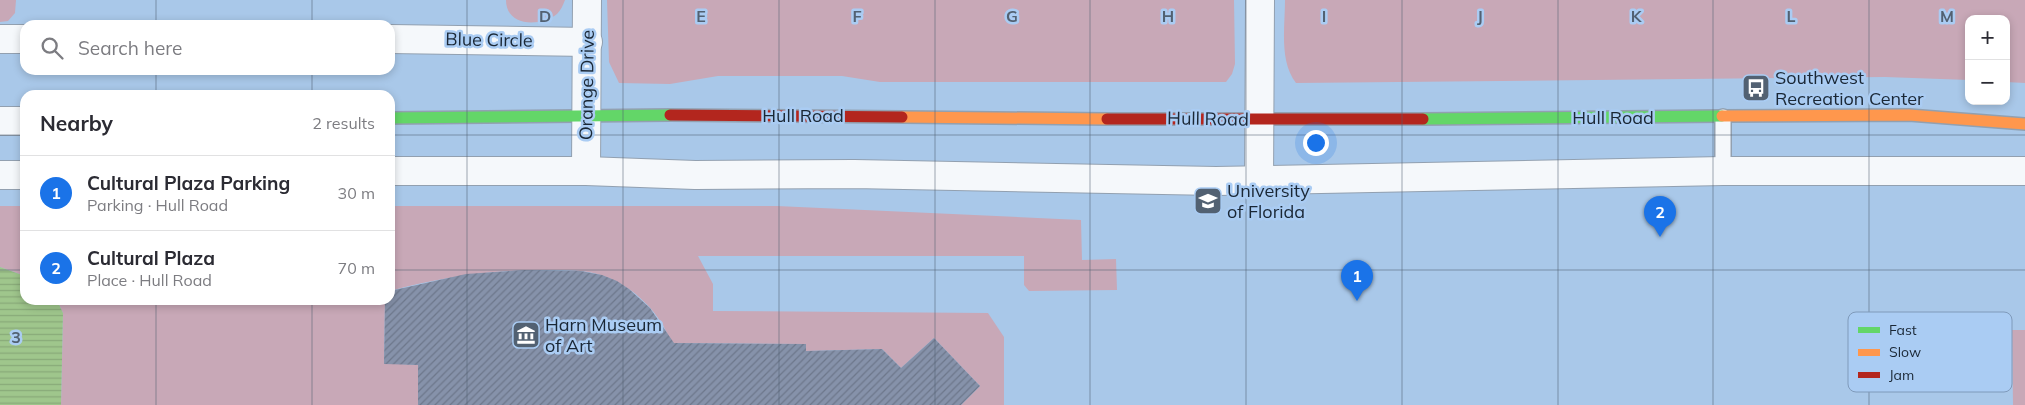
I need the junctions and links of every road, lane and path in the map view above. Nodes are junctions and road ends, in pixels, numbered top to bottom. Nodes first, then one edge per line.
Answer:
1 (587, 0) edge
2 (1260, 0) edge
3 (0, 39) edge
4 (20, 39) edge
5 (395, 39) edge
6 (588, 42) junction
7 (586, 117) junction
8 (1723, 117) junction
9 (395, 118) edge
10 (1260, 120) junction
11 (0, 121) edge
12 (20, 121) edge
13 (2025, 124) edge
14 (395, 170) edge
15 (586, 171) junction
16 (1723, 171) junction
17 (2025, 172) edge
18 (0, 175) edge
19 (20, 175) edge
20 (1259, 180) junction

1 - 6 street, Orange Drive
2 - 10 street
3 - 4 street
5 - 6 street, Blue Circle
6 - 7 street, Orange Drive
7 - 9 street, Hull Road
7 - 10 street, Hull Road
7 - 15 street, Orange Drive
8 - 10 street, Hull Road
8 - 13 street, Hull Road
8 - 16 lane
10 - 20 street
11 - 12 street
14 - 15 street
15 - 20 street
16 - 17 street
16 - 20 street
18 - 19 street

